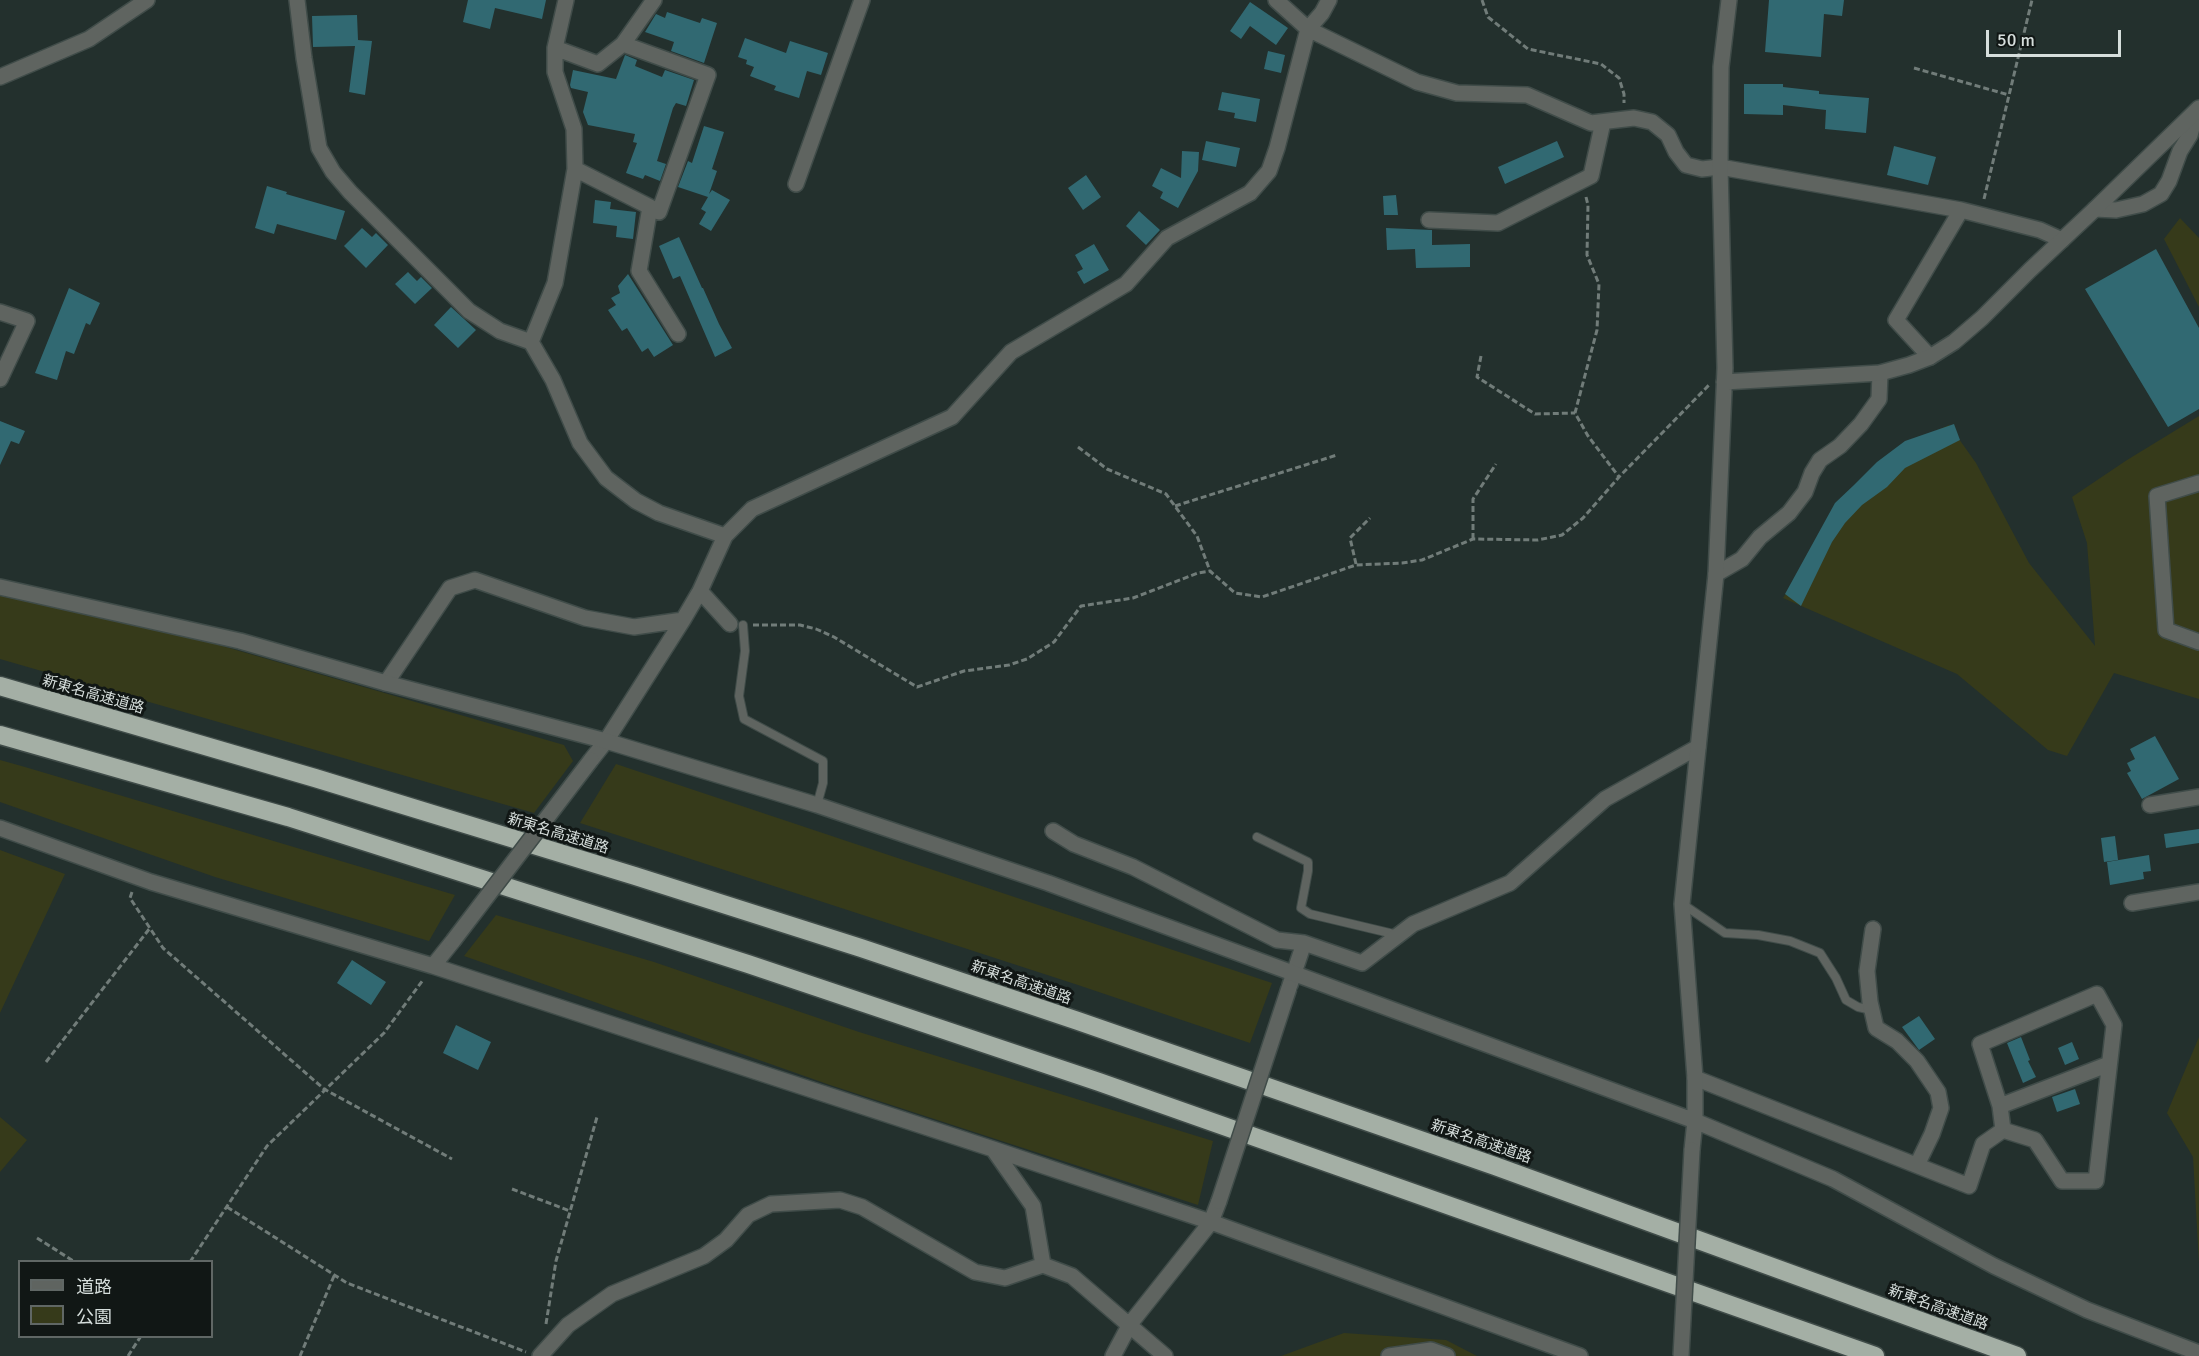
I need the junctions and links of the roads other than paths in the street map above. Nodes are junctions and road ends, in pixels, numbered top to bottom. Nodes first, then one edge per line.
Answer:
1 (147, 0) edge
2 (297, 0) edge
3 (566, 0) edge
4 (654, 0) edge
5 (862, 0) edge
6 (1276, 0) edge
7 (1329, 0) edge
8 (1729, 0) edge
9 (1308, 29) junction
10 (623, 44) junction
11 (555, 48) junction
12 (0, 76) edge
13 (2198, 109) edge
14 (1604, 122) junction
15 (1720, 167) junction
16 (575, 169) junction
17 (796, 184) dead end
18 (650, 207) junction
19 (2095, 209) junction
20 (1961, 210) junction
21 (1429, 220) dead end
22 (2062, 240) junction
23 (0, 312) edge
24 (678, 334) dead end
25 (531, 342) junction
26 (1930, 357) junction
27 (1880, 373) junction
28 (1, 375) edge
29 (1724, 375) junction
30 (2199, 483) edge
31 (726, 536) junction
32 (1716, 574) junction
33 (0, 587) edge
34 (700, 591) junction
35 (683, 620) junction
36 (736, 625) joint
37 (2199, 642) edge
38 (386, 683) junction
39 (0, 686) edge
40 (0, 735) edge
41 (606, 741) junction
42 (1698, 747) junction
43 (2199, 797) edge
44 (817, 805) junction
45 (2150, 805) dead end
46 (0, 828) edge
47 (1053, 831) dead end
48 (1257, 837) dead end
49 (2199, 892) edge
50 (2132, 903) dead end
51 (1682, 904) junction
52 (1873, 929) dead end
53 (1398, 935) junction
54 (1304, 943) junction
55 (433, 966) junction
56 (1294, 972) junction
57 (1872, 1010) junction
58 (2109, 1064) junction
59 (1695, 1078) junction
60 (2000, 1106) junction
61 (1695, 1121) junction
62 (2003, 1130) junction
63 (993, 1149) junction
64 (1917, 1165) junction
65 (1211, 1222) junction
66 (1043, 1265) junction
67 (1130, 1324) junction
68 (2199, 1353) edge
69 (538, 1356) edge
70 (1113, 1356) edge
71 (1166, 1356) edge
72 (1389, 1356) edge
73 (1447, 1356) edge
74 (1580, 1356) edge
75 (1681, 1356) edge
76 (1875, 1356) edge
77 (2017, 1356) edge

1 - 12 street
2 - 25 street
3 - 11 street
4 - 10 street
5 - 17 street
6 - 9 street
7 - 9 street
8 - 15 street
9 - 14 street
9 - 31 street
10 - 11 street
10 - 18 street
11 - 16 street
13 - 19 street
13 - 19 street
14 - 15 street
14 - 21 street
15 - 20 street
15 - 29 street
16 - 18 street
16 - 25 street
18 - 24 street
19 - 22 street
20 - 22 street
20 - 26 street
22 - 26 street
23 - 28 street
25 - 31 street
26 - 27 street
27 - 29 street
27 - 32 street
29 - 32 street
30 - 37 street
31 - 34 street
32 - 42 street
33 - 38 street
34 - 35 street
34 - 36 street
35 - 38 street
35 - 41 street
36 - 44 lane
38 - 41 street
39 - 77 highway, 新東名高速道路
40 - 76 highway
41 - 44 street
41 - 55 street, bridge
42 - 51 street
42 - 53 street
43 - 45 street
44 - 56 street
46 - 55 street
47 - 54 street
48 - 53 lane
49 - 50 street
51 - 57 lane
51 - 59 street
52 - 57 street
53 - 54 street
54 - 56 street
55 - 63 street
56 - 61 street
56 - 65 street, bridge
57 - 64 street
58 - 60 street
58 - 60 street
58 - 62 street
59 - 61 street
59 - 64 street
60 - 62 street
61 - 68 street
61 - 75 street, bridge
62 - 64 street
63 - 65 street
63 - 66 street
65 - 67 street
65 - 74 street
66 - 67 street
66 - 69 street
67 - 70 street
67 - 71 street
72 - 73 street

